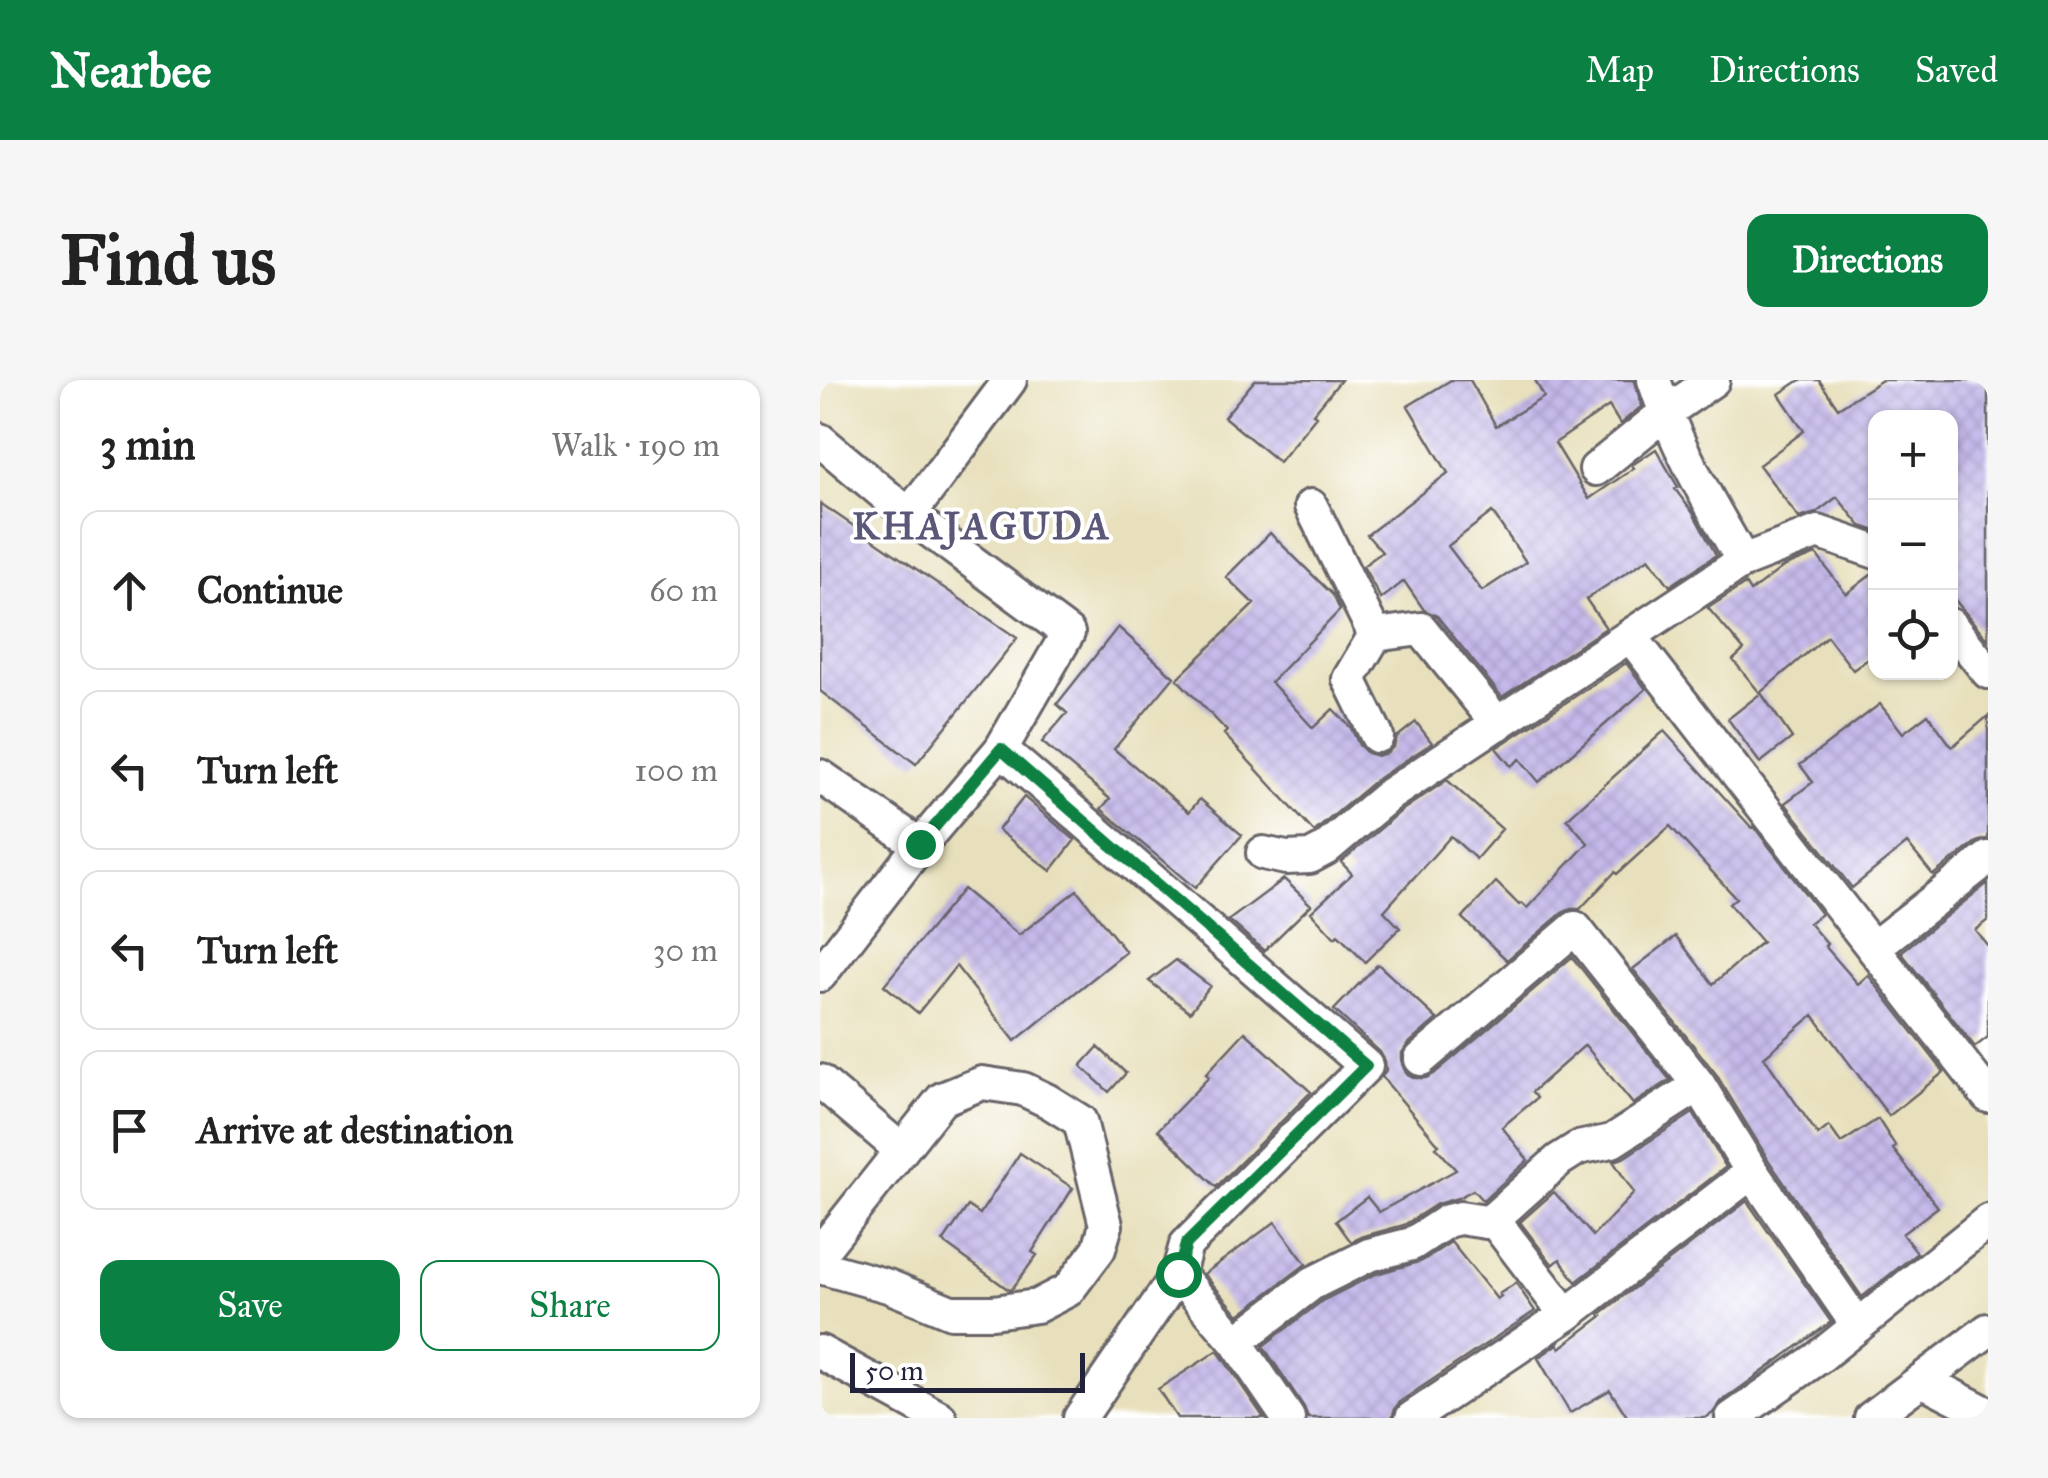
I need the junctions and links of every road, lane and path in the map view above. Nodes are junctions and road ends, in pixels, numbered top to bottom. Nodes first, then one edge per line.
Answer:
1 (1010, 380) edge
2 (1654, 380) edge
3 (1713, 380) edge
4 (1665, 413) junction
5 (820, 440) edge
6 (1596, 469) dead end
7 (1311, 506) dead end
8 (909, 516) junction
9 (1868, 549) edge
10 (1743, 561) junction
11 (1375, 635) junction
12 (1958, 635) edge
13 (1631, 637) junction
14 (1988, 672) edge
15 (1498, 724) junction
16 (1377, 736) dead end
17 (1001, 749) junction
18 (820, 776) edge
19 (920, 844) junction
20 (1262, 852) dead end
21 (1988, 858) edge
22 (1873, 948) junction
23 (820, 974) edge
24 (1421, 1059) dead end
25 (820, 1081) edge
26 (1698, 1085) junction
27 (1988, 1096) edge
28 (901, 1150) junction
29 (1752, 1172) junction
30 (1493, 1220) junction
31 (1988, 1221) edge
32 (820, 1253) edge
33 (820, 1267) edge
34 (1178, 1274) junction
35 (1566, 1315) junction
36 (1858, 1326) junction
37 (1988, 1330) edge
38 (1236, 1342) junction
39 (820, 1352) edge
40 (1922, 1380) junction
41 (1988, 1414) edge
42 (940, 1418) edge
43 (1080, 1418) edge
44 (1288, 1418) edge
45 (1412, 1418) edge
46 (1732, 1418) edge
47 (1871, 1418) edge

1 - 8 street
2 - 4 street
3 - 4 street
4 - 6 street
4 - 10 street
5 - 8 street
7 - 11 street
8 - 17 street
9 - 10 street
10 - 13 street
11 - 15 street
11 - 16 street
12 - 14 street
13 - 15 street
13 - 22 street
15 - 20 street
17 - 19 street
17 - 34 street
18 - 19 street
19 - 23 street
21 - 22 street
22 - 27 street
24 - 26 street
25 - 28 street
26 - 29 street
26 - 30 street
28 - 32 street
28 - 33 street
29 - 35 street
29 - 36 street
30 - 35 street
30 - 38 street
31 - 36 street
34 - 38 street
34 - 43 street
35 - 45 street
36 - 46 street
37 - 40 street
38 - 44 street
39 - 42 street
40 - 41 street
40 - 47 street

